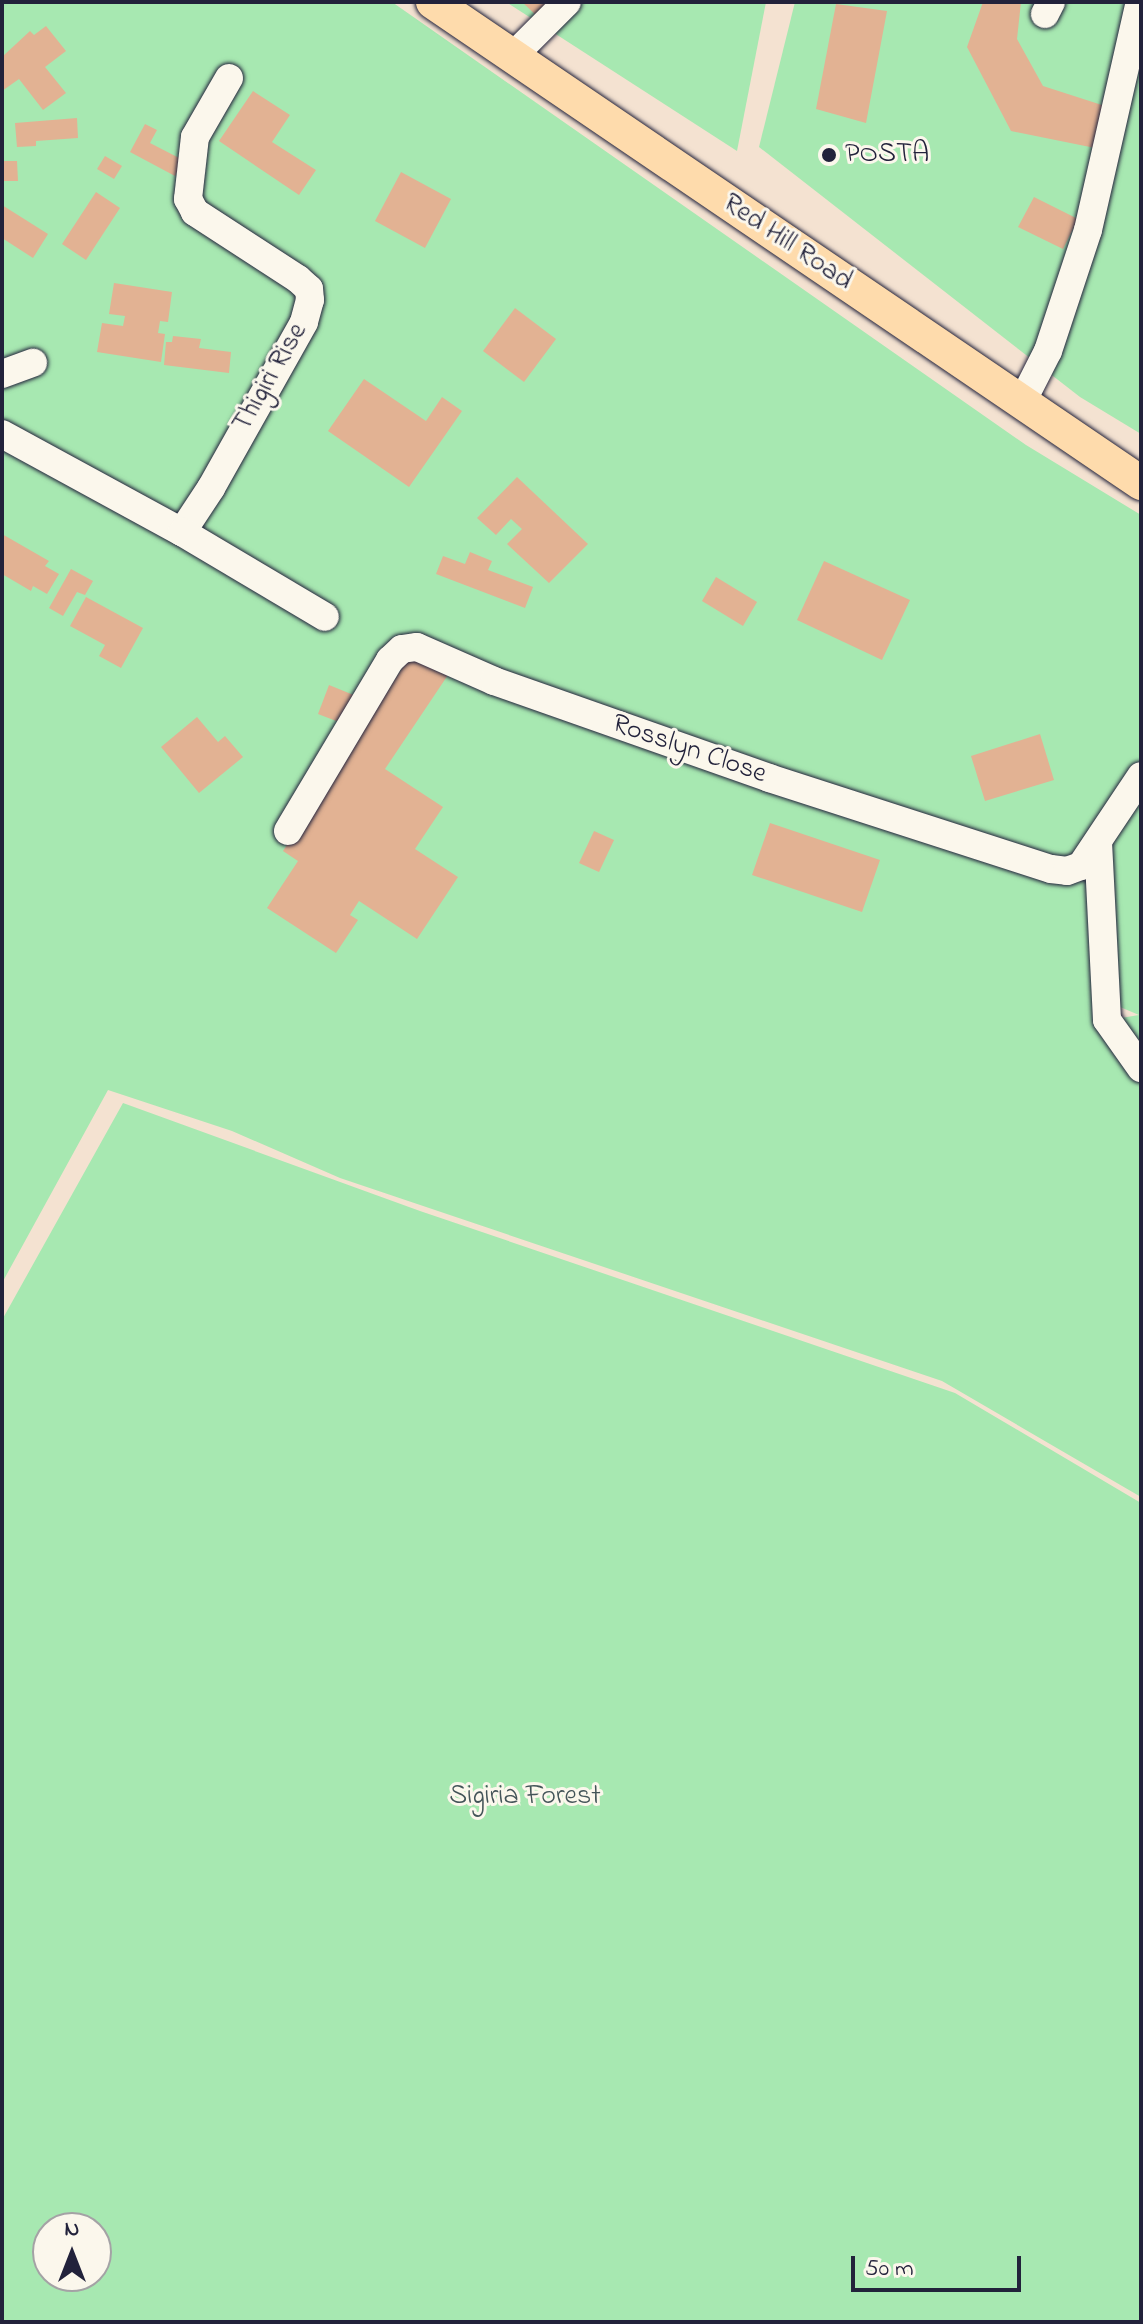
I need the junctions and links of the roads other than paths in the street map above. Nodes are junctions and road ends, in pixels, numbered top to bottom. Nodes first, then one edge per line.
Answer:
1 (433, 2) edge
2 (567, 2) edge
3 (1140, 2) edge
4 (513, 56) junction
5 (229, 78) dead end
6 (33, 363) dead end
7 (2, 374) edge
8 (1022, 402) junction
9 (2, 434) edge
10 (1141, 483) edge
11 (182, 532) junction
12 (325, 617) dead end
13 (1141, 776) edge
14 (288, 831) dead end
15 (1098, 842) junction
16 (1141, 1068) edge

1 - 4 main road, Red Hill Road
2 - 4 street
3 - 8 street
4 - 8 main road, Red Hill Road
5 - 11 street, Thigiri Rise
6 - 7 street
8 - 10 main road, Red Hill Road
9 - 11 street
11 - 12 street
13 - 15 street, Rosslyn Close
14 - 15 street, Rosslyn Close
15 - 16 street

